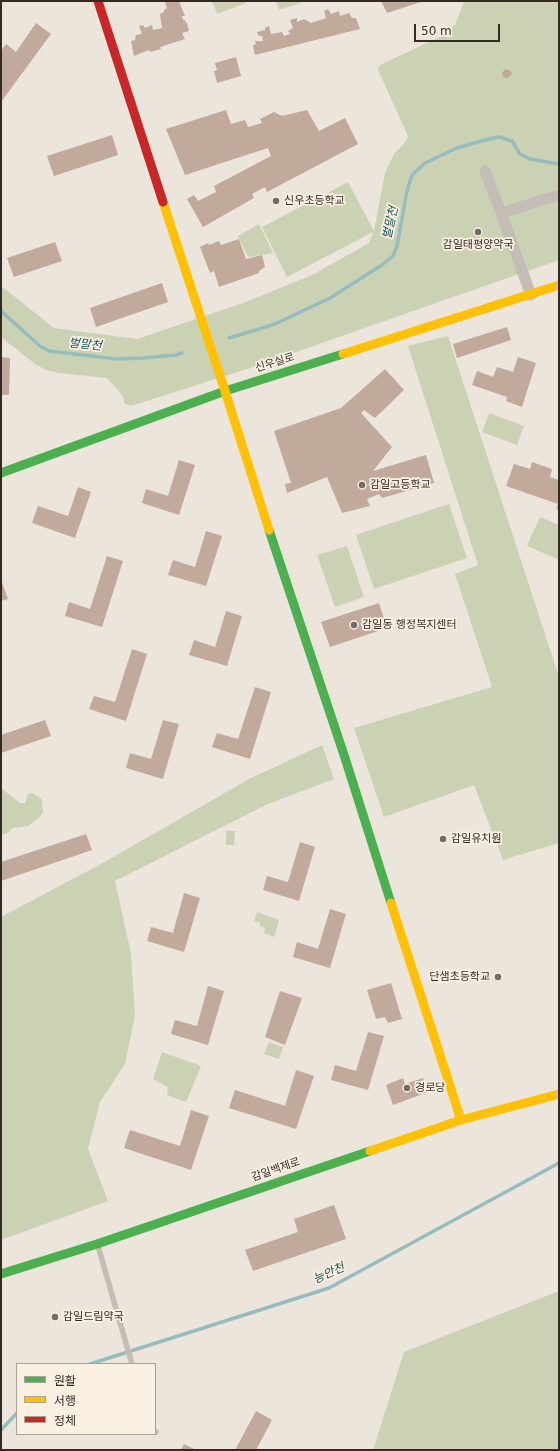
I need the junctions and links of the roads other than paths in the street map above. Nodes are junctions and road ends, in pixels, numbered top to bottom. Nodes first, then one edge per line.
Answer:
1 (98, 1) edge
2 (485, 171) dead end
3 (559, 195) edge
4 (502, 213) junction
5 (559, 285) edge
6 (531, 295) junction
7 (225, 391) junction
8 (1, 473) edge
9 (559, 1094) edge
10 (461, 1120) junction
11 (97, 1244) junction
12 (1, 1274) edge
13 (132, 1363) edge

1 - 7 street
2 - 4 street
3 - 4 street
4 - 6 street
5 - 6 street, 신우실로
6 - 7 street, 신우실로
7 - 8 street, 신우실로
7 - 10 street
9 - 10 street, 감일백제로
10 - 11 street, 감일백제로
11 - 12 street, 감일백제로
11 - 13 lane

